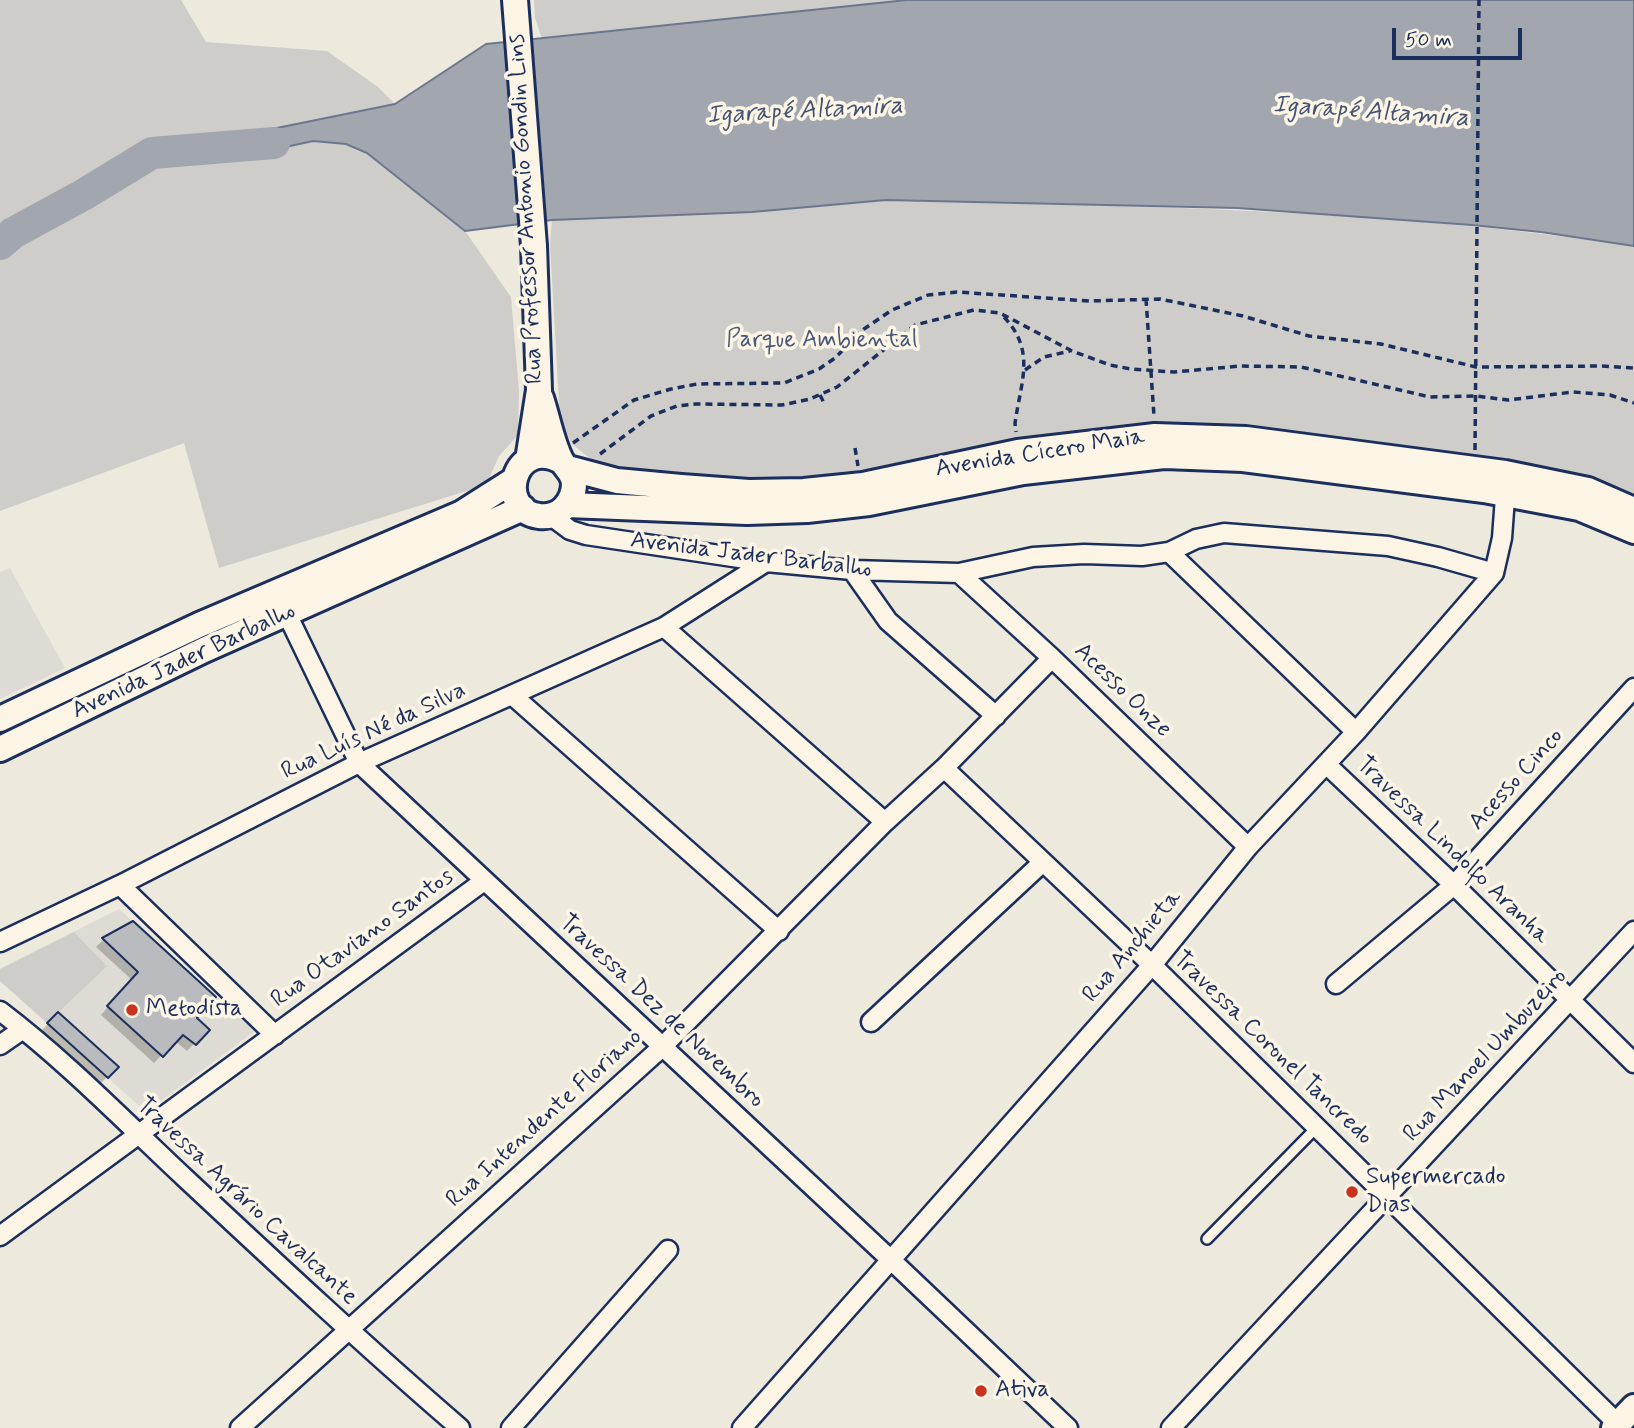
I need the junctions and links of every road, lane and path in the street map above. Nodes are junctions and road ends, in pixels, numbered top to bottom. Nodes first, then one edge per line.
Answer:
1 (1479, 0) edge
2 (514, 5) edge
3 (1146, 299) junction
4 (1000, 313) junction
5 (1072, 351) junction
6 (1476, 367) junction
7 (1634, 368) edge
8 (1025, 370) junction
9 (1151, 371) junction
10 (539, 390) junction
11 (820, 395) junction
12 (1476, 396) junction
13 (824, 403) dead end
14 (1634, 403) edge
15 (1155, 436) junction
16 (1018, 452) junction
17 (567, 458) junction
18 (1475, 459) dead end
19 (528, 460) junction
20 (592, 460) dead end
21 (514, 480) junction
22 (1506, 484) junction
23 (523, 508) junction
24 (559, 510) junction
25 (1634, 510) edge
26 (1634, 531) edge
27 (1170, 552) junction
28 (766, 562) junction
29 (852, 570) junction
30 (959, 573) junction
31 (1494, 573) junction
32 (271, 594) junction
33 (287, 614) junction
34 (664, 626) junction
35 (1052, 658) junction
36 (1634, 688) edge
37 (512, 695) junction
38 (996, 716) junction
39 (0, 719) edge
40 (1356, 732) junction
41 (0, 748) edge
42 (359, 763) junction
43 (1326, 764) junction
44 (944, 768) junction
45 (885, 822) junction
46 (1248, 847) junction
47 (1042, 862) junction
48 (484, 881) junction
49 (120, 885) junction
50 (1454, 885) junction
51 (779, 931) junction
52 (1634, 931) edge
53 (0, 942) edge
54 (1152, 965) junction
55 (1336, 984) dead end
56 (1571, 1001) junction
57 (0, 1011) edge
58 (871, 1022) dead end
59 (23, 1029) junction
60 (275, 1035) junction
61 (0, 1045) edge
62 (662, 1048) junction
63 (1634, 1063) edge
64 (1316, 1128) junction
65 (140, 1135) junction
66 (1388, 1197) junction
67 (0, 1236) edge
68 (1207, 1239) dead end
69 (668, 1250) dead end
70 (890, 1259) junction
71 (348, 1331) junction
72 (1622, 1422) edge
73 (240, 1428) edge
74 (460, 1428) edge
75 (511, 1428) edge
76 (742, 1428) edge
77 (1068, 1428) edge
78 (1171, 1428) edge

1 - 6 path
2 - 10 main road, Rua Professor Antonio Gondin Lins
3 - 6 path
3 - 9 path
3 - 17 path
4 - 5 path
4 - 8 path
4 - 11 path
5 - 8 path
5 - 9 path
6 - 7 path
6 - 12 path
8 - 16 path
9 - 12 path
9 - 15 path
10 - 17 main road
10 - 19 main road, Rua Professor Antonio Gondin Lins
11 - 13 path
11 - 20 path
12 - 14 path
12 - 18 path
15 - 16 main road, Avenida Cícero Maia
15 - 22 main road, Avenida Cícero Maia
16 - 17 main road, Avenida Cícero Maia
17 - 19 main road
17 - 24 main road
19 - 21 main road
21 - 23 main road
21 - 32 main road, Avenida Jader Barbalho
22 - 24 main road, Avenida Cícero Maia
22 - 25 main road, Avenida Cícero Maia
22 - 26 main road, Avenida Cícero Maia
22 - 31 street, Rua Anchieta
23 - 24 main road
23 - 33 main road, Avenida Jader Barbalho
24 - 28 street, Avenida Jader Barbalho
27 - 30 street, Avenida Jader Barbalho
27 - 31 street, Avenida Jader Barbalho
27 - 40 street
28 - 29 street, Avenida Jader Barbalho
28 - 34 street, Rua Luís Né da Silva
29 - 30 street, Avenida Jader Barbalho
29 - 38 street
30 - 35 street, Acesso Onze
31 - 40 street, Rua Anchieta
32 - 33 street, Travessa Dez de Novembro
32 - 39 main road, Avenida Jader Barbalho
33 - 41 main road, Avenida Jader Barbalho
33 - 42 street, Travessa Dez de Novembro
34 - 37 street, Rua Luís Né da Silva
34 - 45 street
35 - 38 street, Rua Intendente Floriano
35 - 46 street, Acesso Onze
36 - 50 street, Acesso Cinco
37 - 42 street, Rua Luís Né da Silva
37 - 51 street
38 - 44 street, Rua Intendente Floriano
40 - 43 street, Rua Anchieta
42 - 48 street, Travessa Dez de Novembro
42 - 49 street, Rua Luís Né da Silva
43 - 46 street, Rua Anchieta
43 - 50 street, Travessa Lindolfo Aranha
44 - 45 street, Rua Intendente Floriano
44 - 47 street, Travessa Coronel Tancredo
45 - 51 street, Rua Intendente Floriano
46 - 54 street, Rua Anchieta
47 - 54 street, Travessa Coronel Tancredo
47 - 58 street
48 - 60 street, Rua Otaviano Santos
48 - 62 street, Travessa Dez de Novembro
49 - 53 street, Rua Luís Né da Silva
49 - 60 street
50 - 55 street, Acesso Cinco
50 - 56 street, Travessa Lindolfo Aranha
51 - 62 street, Rua Intendente Floriano
52 - 56 street, Rua Manoel Umbuzeiro
54 - 64 street, Travessa Coronel Tancredo
54 - 70 street, Rua Anchieta
56 - 63 street, Travessa Lindolfo Aranha
56 - 66 street, Rua Manoel Umbuzeiro
57 - 59 street, Travessa Agrário Cavalcante
59 - 61 street
59 - 65 street, Travessa Agrário Cavalcante
60 - 65 street, Rua Otaviano Santos
62 - 70 street, Travessa Dez de Novembro
62 - 71 street, Rua Intendente Floriano
64 - 66 street, Travessa Coronel Tancredo
64 - 68 lane
65 - 67 street, Rua Otaviano Santos
65 - 71 street, Travessa Agrário Cavalcante
66 - 72 street, Travessa Coronel Tancredo
66 - 78 street, Rua Manoel Umbuzeiro
69 - 75 street
70 - 76 street, Rua Anchieta
70 - 77 street, Travessa Dez de Novembro
71 - 73 street, Rua Intendente Floriano
71 - 74 street, Travessa Agrário Cavalcante

